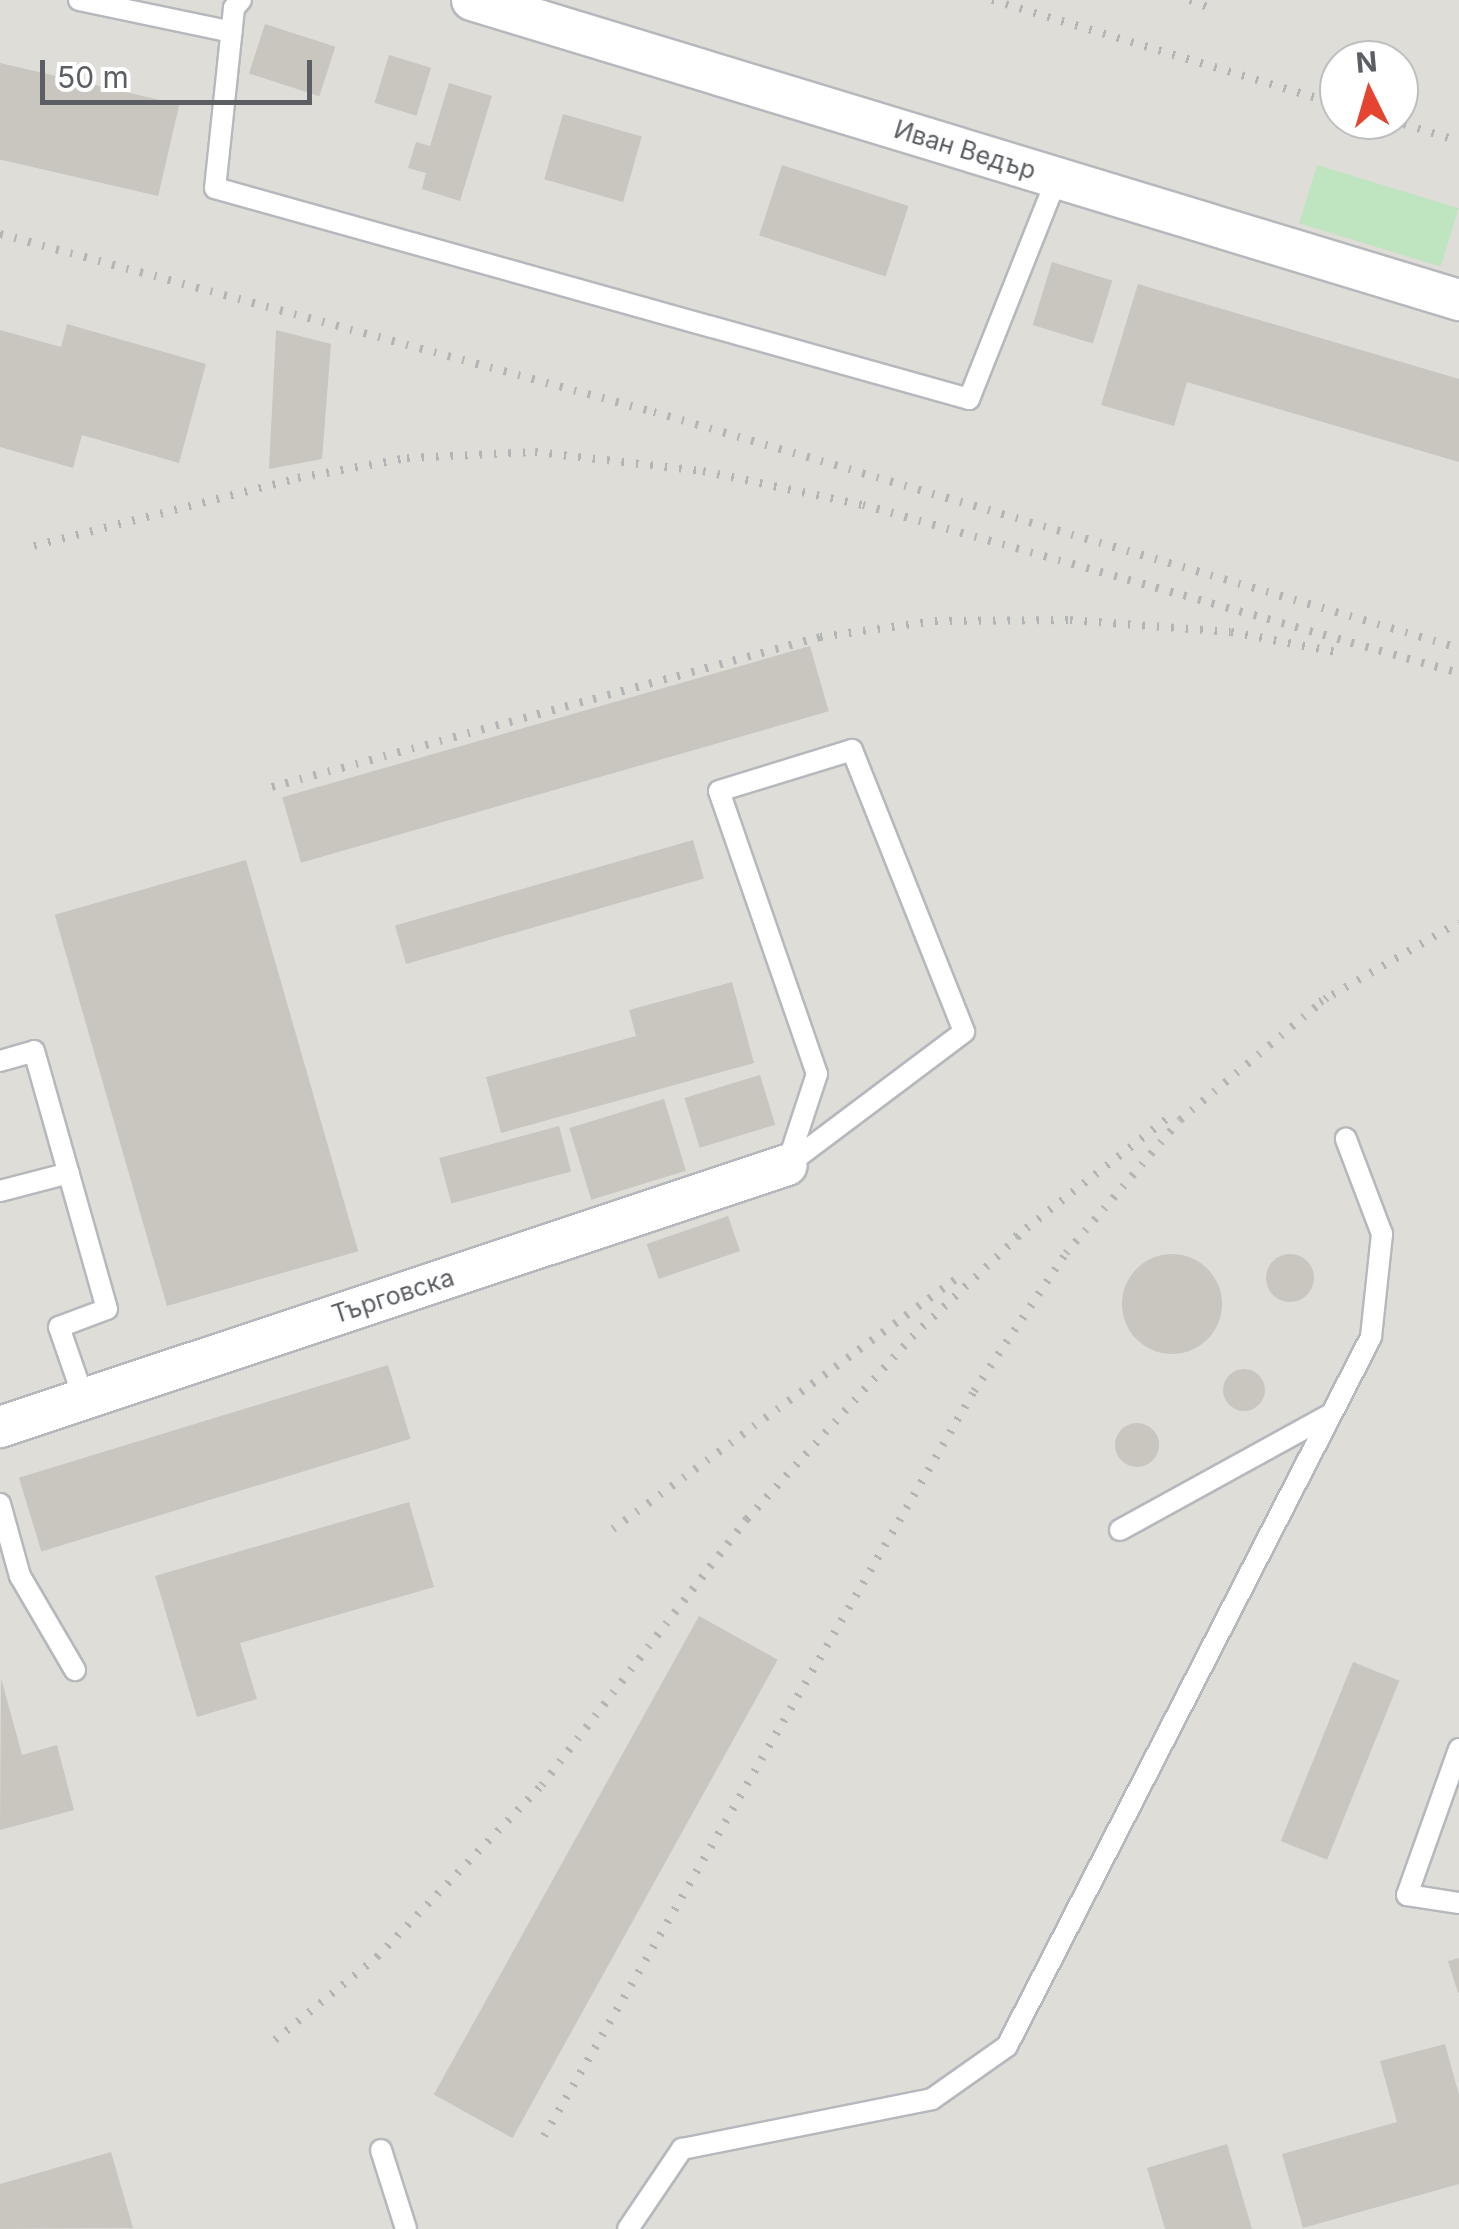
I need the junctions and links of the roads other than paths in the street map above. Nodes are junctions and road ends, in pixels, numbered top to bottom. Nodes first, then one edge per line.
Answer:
1 (79, 0) edge
2 (241, 0) edge
3 (472, 0) edge
4 (232, 32) junction
5 (1057, 178) junction
6 (1459, 300) edge
7 (0, 1061) edge
8 (1346, 1139) dead end
9 (787, 1166) junction
10 (69, 1173) junction
11 (0, 1191) edge
12 (84, 1398) junction
13 (1331, 1414) junction
14 (0, 1427) edge
15 (0, 1504) edge
16 (1120, 1530) dead end
17 (75, 1670) dead end
18 (1459, 1749) edge
19 (1459, 1902) edge
20 (381, 2150) dead end
21 (406, 2229) edge
22 (628, 2229) edge

1 - 4 lane
2 - 4 lane
3 - 5 street, Иван Ведър
4 - 5 lane
5 - 6 street, Иван Ведър
7 - 10 lane
8 - 13 lane
9 - 9 lane
9 - 12 street, Търговска
10 - 11 lane
10 - 12 lane
12 - 14 street, Търговска
13 - 16 lane
13 - 22 lane
15 - 17 lane
18 - 19 lane
20 - 21 lane

